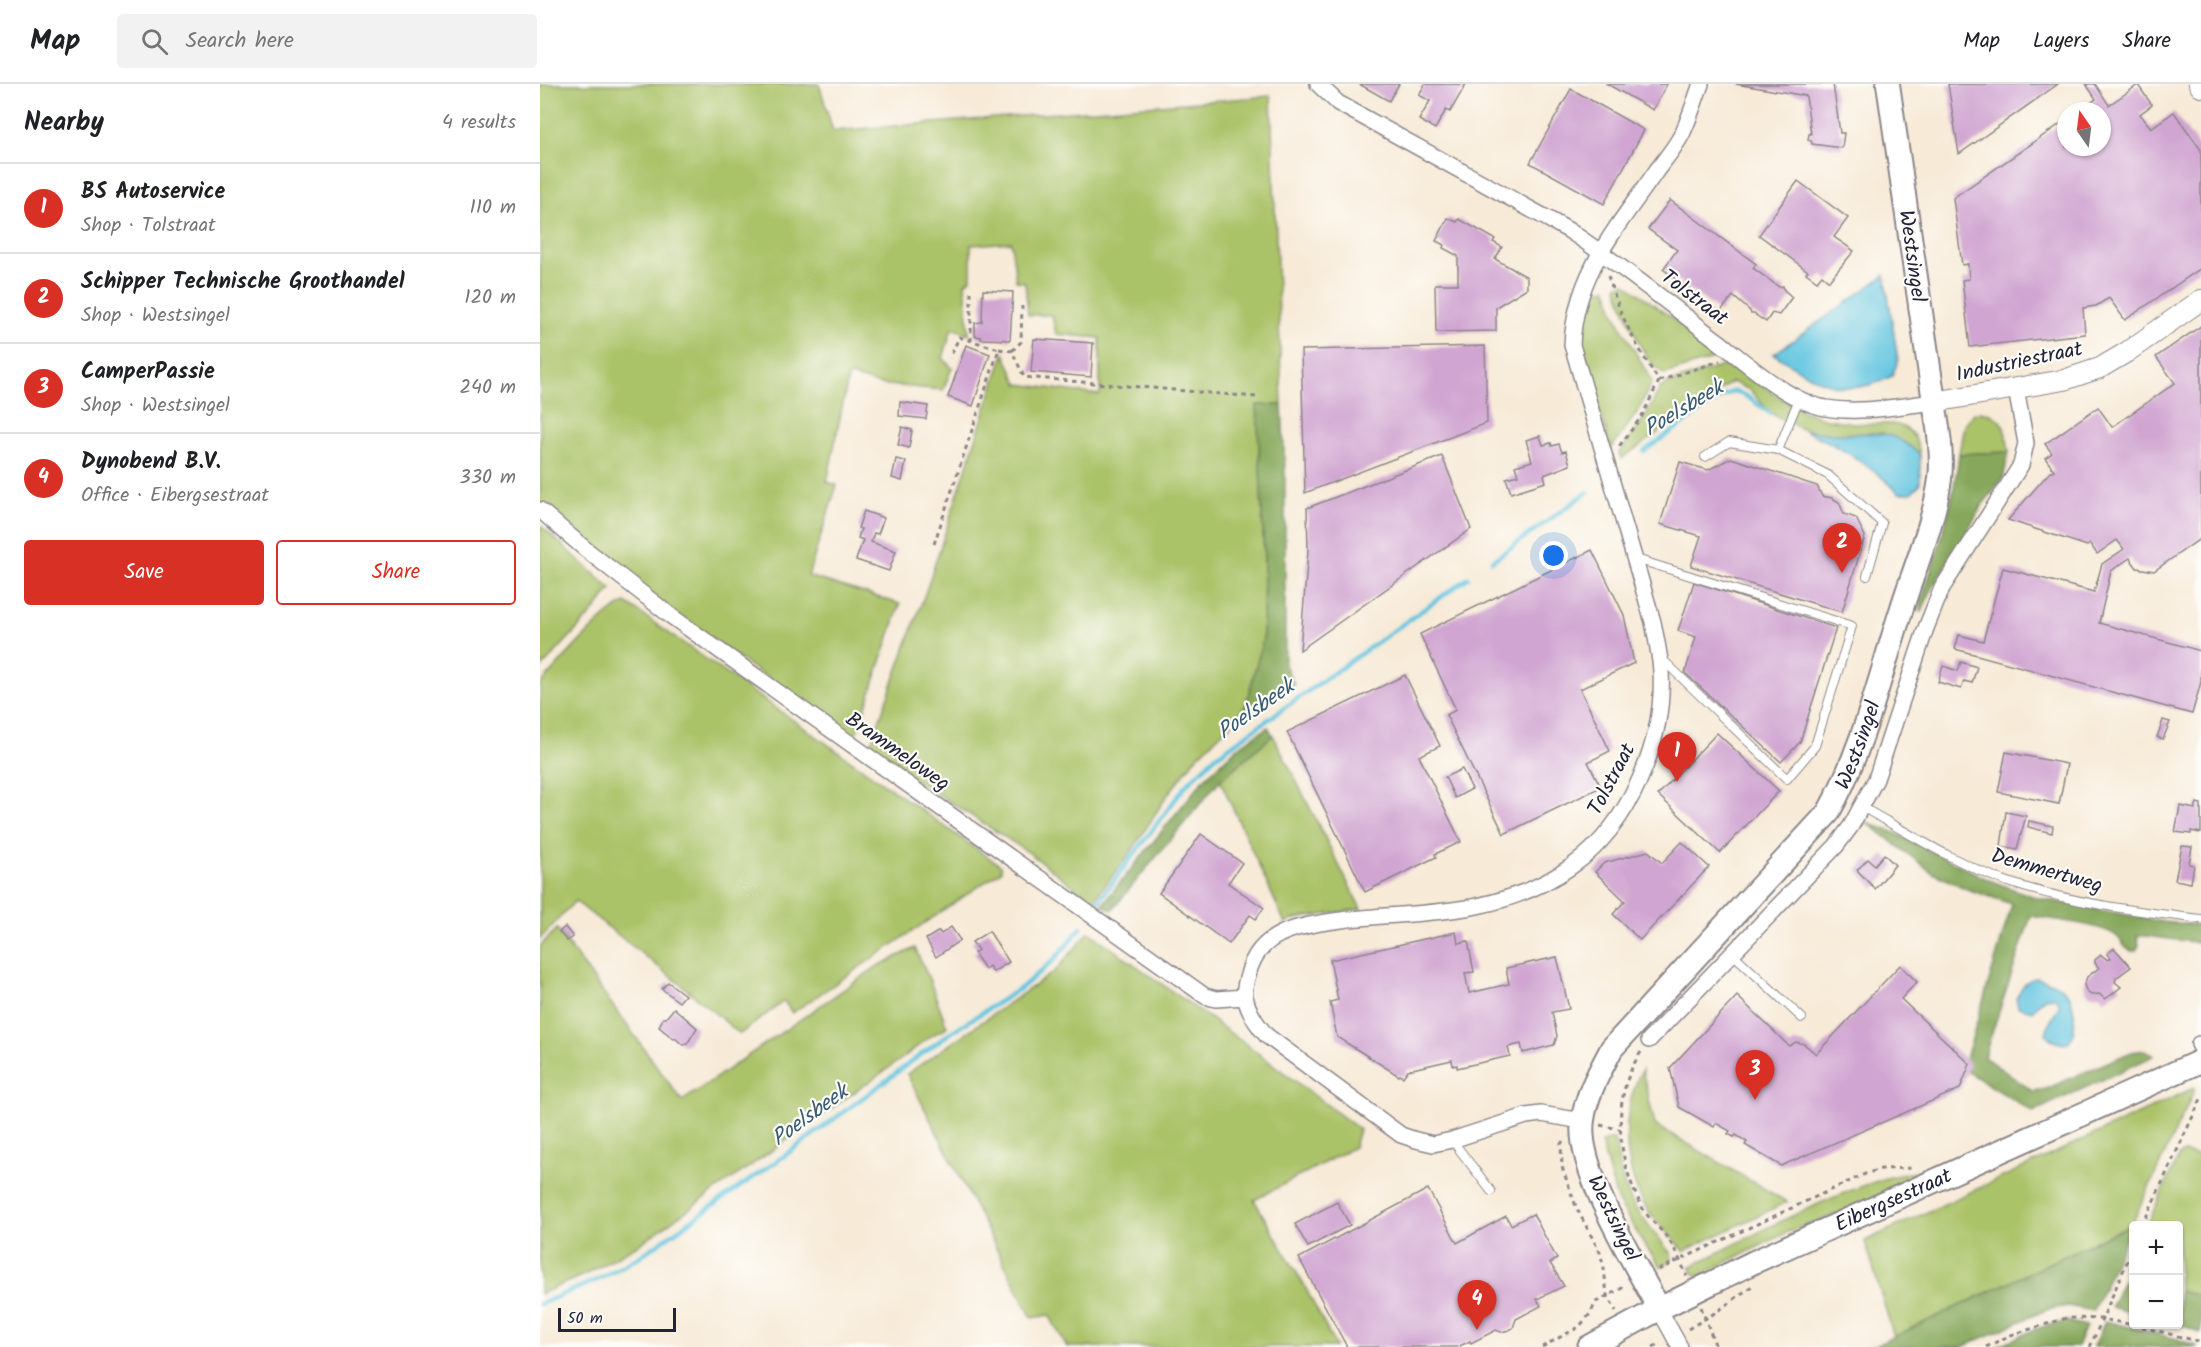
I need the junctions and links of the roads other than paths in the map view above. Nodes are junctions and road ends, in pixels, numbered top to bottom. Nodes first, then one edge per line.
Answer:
1 (1318, 84) edge
2 (1701, 84) edge
3 (1888, 84) edge
4 (1601, 251) junction
5 (2201, 300) edge
6 (2016, 389) junction
7 (1799, 399) junction
8 (1934, 402) junction
9 (1778, 450) junction
10 (1705, 457) dead end
11 (540, 510) edge
12 (1634, 559) junction
13 (1867, 576) dead end
14 (1659, 656) junction
15 (1862, 807) junction
16 (2201, 919) edge
17 (1733, 954) junction
18 (1245, 996) junction
19 (1802, 1018) dead end
20 (1649, 1040) road end
21 (2200, 1051) edge
22 (1582, 1121) junction
23 (1452, 1140) junction
24 (1491, 1191) dead end
25 (1659, 1309) junction
26 (1589, 1347) edge
27 (1680, 1347) edge

1 - 4 street, Tolstraat
2 - 4 street, Tolstraat
3 - 8 main road, Westsingel
4 - 7 street, Tolstraat
4 - 12 street, Tolstraat
5 - 6 street, Industriestraat
6 - 8 street, Industriestraat
6 - 15 street, Westsingel
7 - 8 street, Tolstraat
7 - 9 lane
8 - 22 main road, Westsingel
9 - 10 lane
9 - 13 lane
11 - 18 street, Brammeloweg
12 - 14 street, Tolstraat
12 - 14 lane
14 - 18 street, Tolstraat
15 - 16 lane, Demmertweg
15 - 17 street, Westsingel
17 - 19 lane
17 - 20 street, Westsingel
18 - 23 street
21 - 25 main road, Eibergsestraat
22 - 23 street
22 - 25 main road, Westsingel
23 - 24 lane
25 - 26 main road, Eibergsestraat
25 - 27 street

